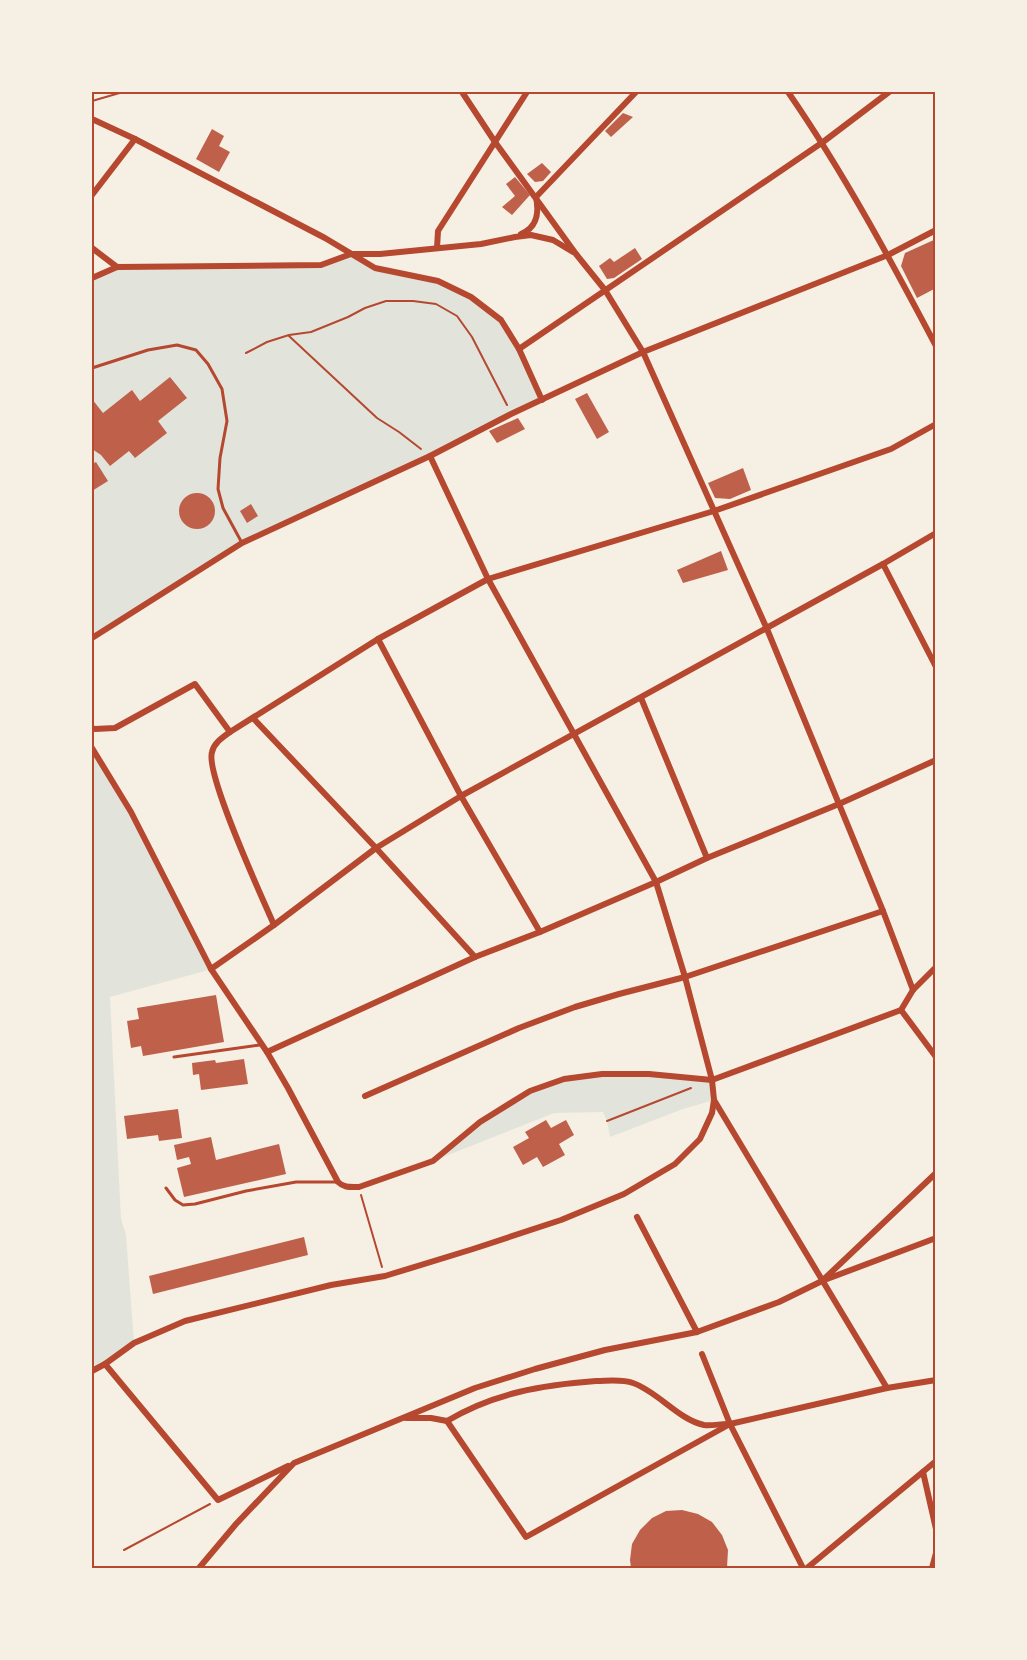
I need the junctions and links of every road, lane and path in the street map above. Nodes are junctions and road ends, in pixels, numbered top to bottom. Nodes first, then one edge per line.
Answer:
1 (123, 92) edge
2 (462, 92) edge
3 (527, 92) edge
4 (636, 92) edge
5 (788, 92) edge
6 (889, 92) edge
7 (92, 101) edge
8 (92, 119) edge
9 (135, 139) junction
10 (495, 142) junction
11 (823, 142) junction
12 (92, 195) edge
13 (536, 196) junction
14 (936, 230) edge
15 (515, 237) junction
16 (92, 248) edge
17 (437, 248) junction
18 (351, 254) junction
19 (576, 254) junction
20 (888, 255) junction
21 (117, 267) junction
22 (92, 278) edge
23 (605, 290) junction
24 (289, 335) junction
25 (936, 346) edge
26 (519, 349) junction
27 (644, 352) junction
28 (246, 353) dead end
29 (92, 368) edge
30 (542, 400) junction
31 (511, 414) junction
32 (936, 424) edge
33 (430, 456) junction
34 (714, 511) junction
35 (936, 533) edge
36 (242, 543) junction
37 (883, 564) junction
38 (488, 579) junction
39 (767, 628) junction
40 (92, 638) edge
41 (378, 639) junction
42 (936, 667) edge
43 (641, 698) junction
44 (253, 718) junction
45 (92, 728) edge
46 (230, 732) junction
47 (574, 735) junction
48 (92, 748) edge
49 (936, 760) edge
50 (461, 796) junction
51 (839, 804) junction
52 (376, 848) junction
53 (707, 858) junction
54 (656, 882) junction
55 (883, 911) junction
56 (274, 926) junction
57 (540, 932) junction
58 (475, 957) junction
59 (936, 968) edge
60 (211, 969) junction
61 (685, 977) junction
62 (914, 990) junction
63 (901, 1010) junction
64 (262, 1044) junction
65 (267, 1052) junction
66 (174, 1056) dead end
67 (936, 1056) edge
68 (712, 1080) junction
69 (691, 1088) dead end
70 (365, 1096) dead end
71 (714, 1100) junction
72 (607, 1121) dead end
73 (936, 1173) edge
74 (338, 1182) junction
75 (358, 1187) junction
76 (166, 1188) dead end
77 (636, 1217) dead end
78 (936, 1238) edge
79 (385, 1276) junction
80 (822, 1281) junction
81 (697, 1332) junction
82 (702, 1354) dead end
83 (105, 1364) junction
84 (92, 1371) edge
85 (936, 1380) edge
86 (887, 1388) junction
87 (402, 1418) junction
88 (447, 1421) junction
89 (730, 1424) junction
90 (936, 1461) edge
91 (294, 1463) junction
92 (923, 1472) junction
93 (218, 1500) junction
94 (936, 1529) edge
95 (124, 1550) dead end
96 (936, 1553) edge
97 (199, 1569) edge
98 (805, 1569) edge
99 (932, 1569) edge

1 - 7 path
2 - 10 street
3 - 10 street
4 - 13 street
5 - 11 street
6 - 11 street
8 - 9 street
9 - 12 street
9 - 18 street
10 - 13 street
10 - 17 street
11 - 20 street
11 - 23 street
13 - 15 street
13 - 19 street
14 - 20 street
15 - 17 street
15 - 19 street
16 - 21 street
17 - 18 street
18 - 21 street
18 - 26 street
19 - 23 street
20 - 25 street
20 - 27 street
21 - 22 street
23 - 26 street
23 - 27 street
24 - 28 path
24 - 31 path
24 - 33 path
26 - 30 street
27 - 30 street
27 - 34 street
29 - 36 lane
30 - 31 street
31 - 33 street
32 - 34 street
33 - 36 street
33 - 38 street
34 - 38 street
34 - 39 street
35 - 37 street
36 - 40 street
37 - 39 street
37 - 42 street
38 - 41 street
38 - 47 street
39 - 43 street
39 - 51 street
41 - 44 street
41 - 50 street
43 - 47 street
43 - 53 street
44 - 46 street
44 - 52 street
45 - 46 street
46 - 56 street
47 - 50 street
47 - 54 street
48 - 60 street
49 - 51 street
50 - 52 street
50 - 57 street
51 - 53 street
51 - 55 street
52 - 56 street
52 - 58 street
53 - 54 street
54 - 57 street
54 - 61 street
55 - 61 street
55 - 62 street
56 - 60 street
57 - 58 street
58 - 65 street
59 - 62 street
60 - 64 street
61 - 68 street
61 - 70 street
62 - 63 street
63 - 67 street
63 - 68 street
64 - 65 street
64 - 66 lane
65 - 74 street
68 - 71 street
68 - 75 street
69 - 72 path
71 - 79 street
71 - 80 street
73 - 80 street
74 - 75 street
74 - 76 lane
75 - 79 path
77 - 81 street
78 - 80 street
79 - 83 street
80 - 81 street
80 - 86 street
81 - 87 street
82 - 89 street
83 - 84 street
83 - 93 street
85 - 86 street
86 - 89 street
87 - 88 street
87 - 91 street
88 - 89 street
88 - 89 street
89 - 98 street
90 - 92 street
91 - 93 street
91 - 97 street
92 - 94 street
92 - 98 street
93 - 95 path
96 - 99 street

